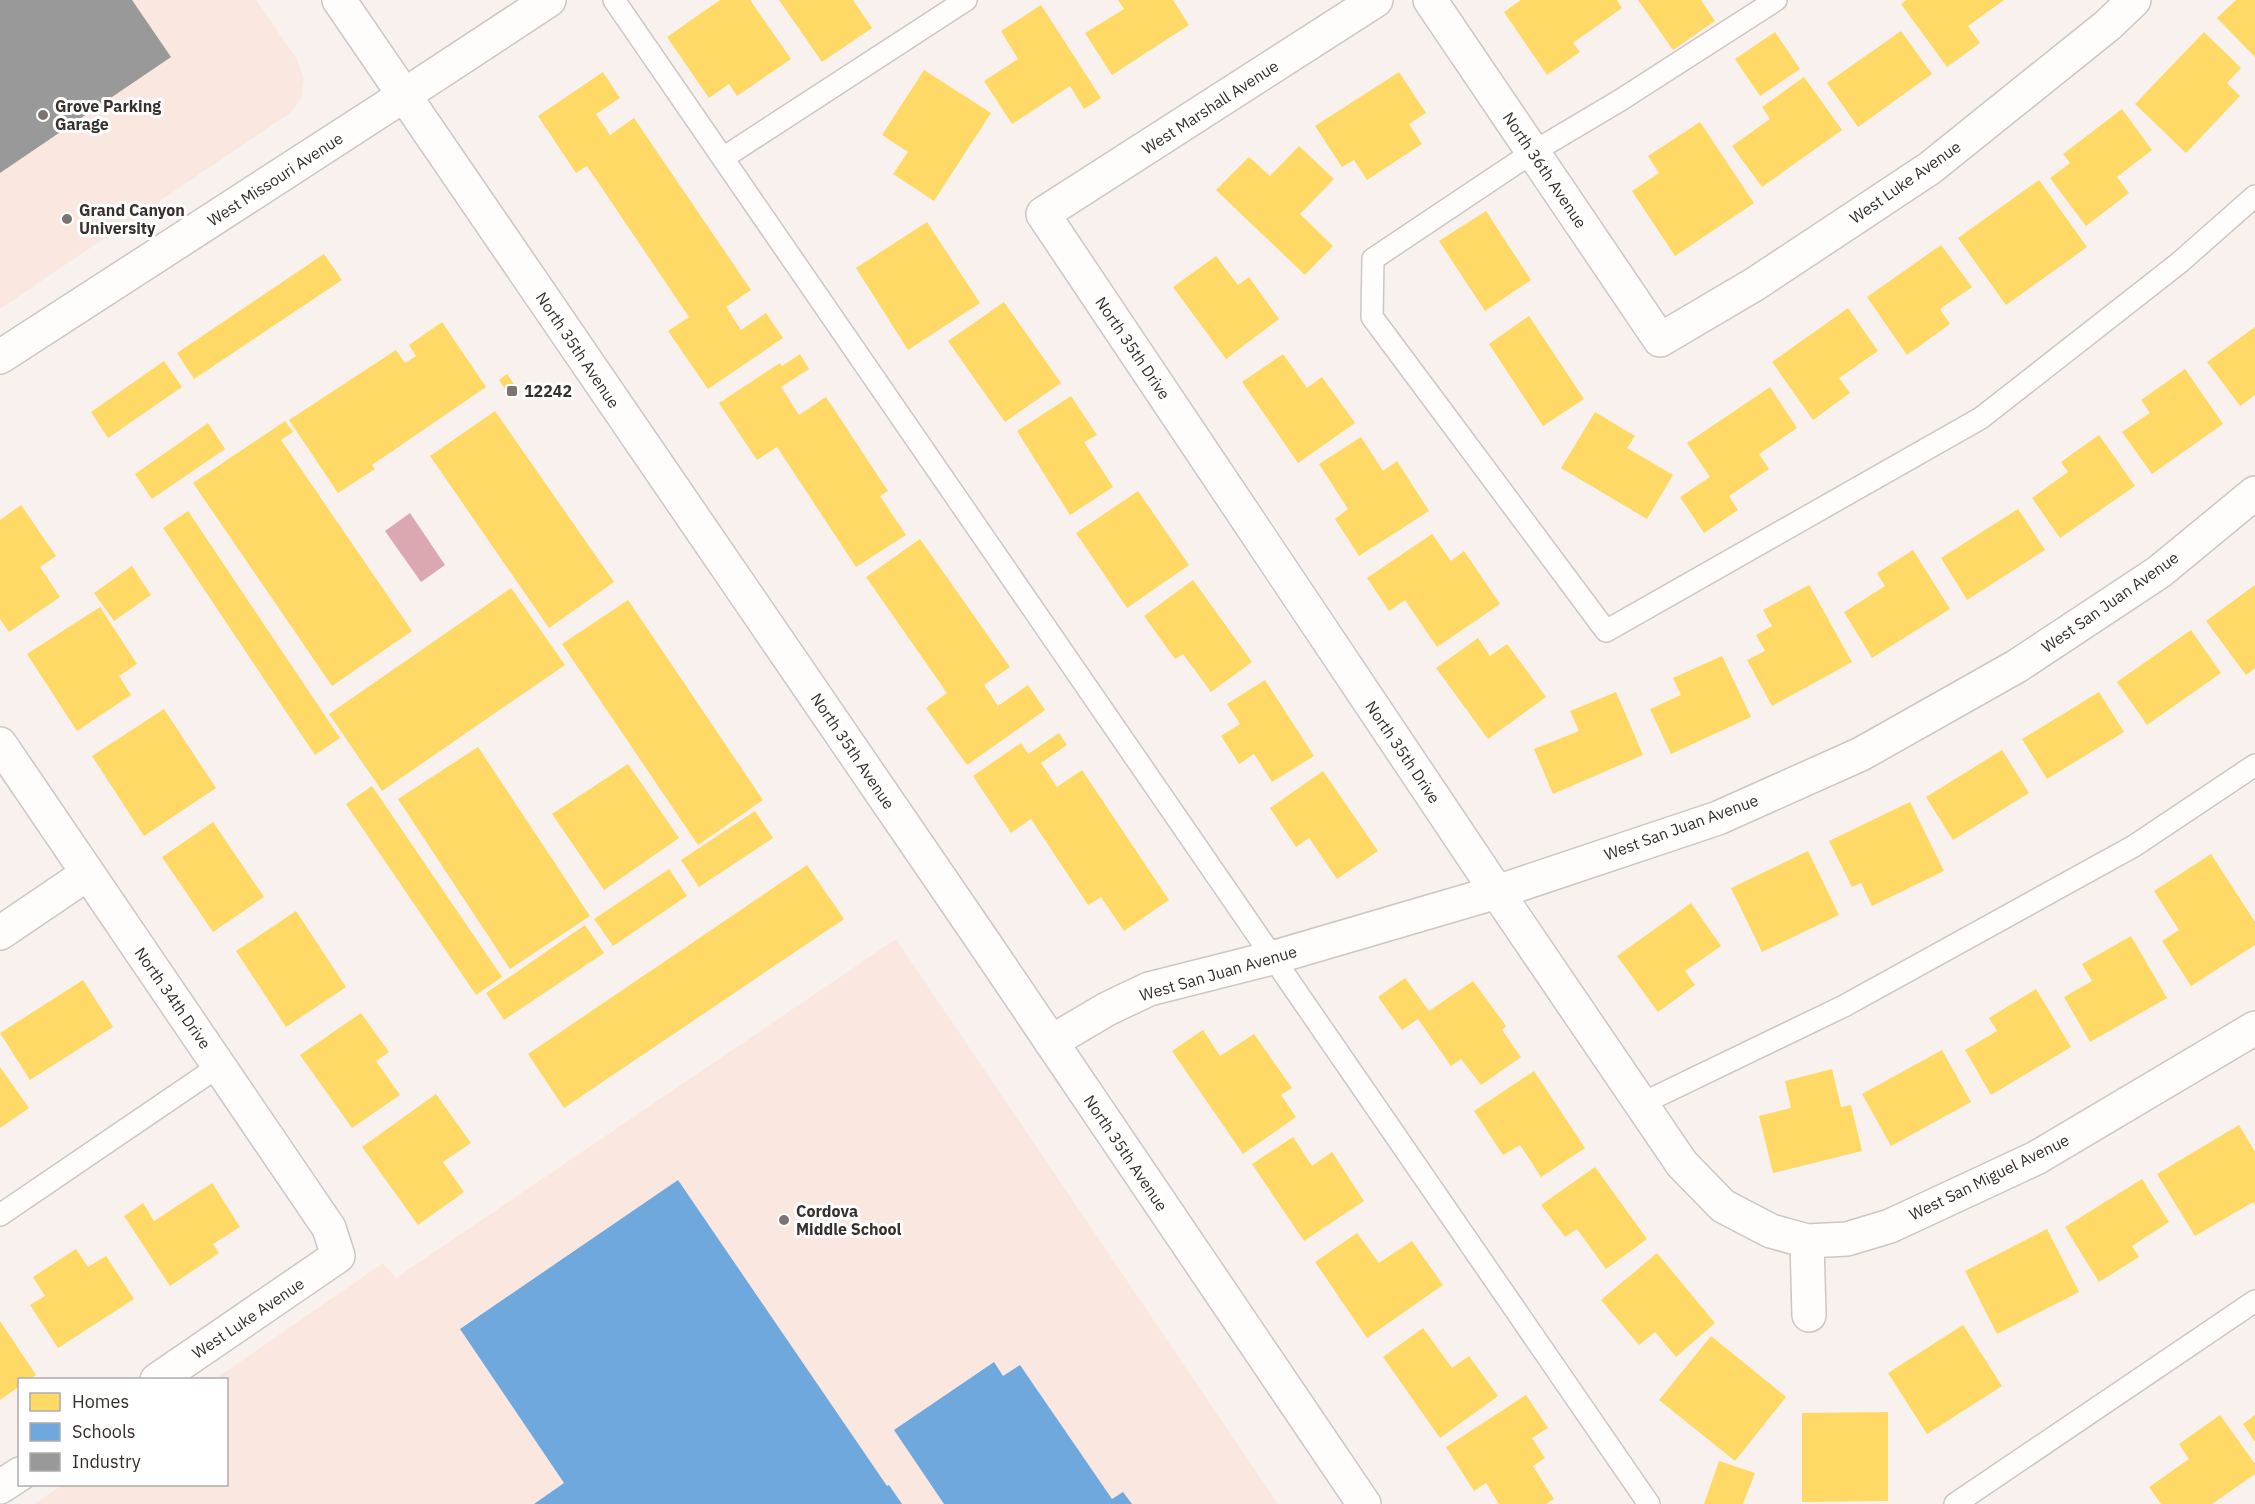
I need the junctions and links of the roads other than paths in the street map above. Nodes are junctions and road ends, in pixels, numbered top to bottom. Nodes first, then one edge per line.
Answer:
1 (339, 0) edge
2 (549, 0) edge
3 (614, 0) edge
4 (966, 0) edge
5 (1376, 0) edge
6 (1430, 0) edge
7 (1776, 0) edge
8 (2133, 0) edge
9 (403, 96) junction
10 (1533, 152) junction
11 (723, 158) junction
12 (2255, 196) edge
13 (1043, 214) joint
14 (1660, 340) joint
15 (0, 357) edge
16 (2255, 493) edge
17 (0, 744) edge
18 (2255, 765) edge
19 (87, 874) junction
20 (1497, 892) junction
21 (0, 933) edge
22 (1272, 958) junction
23 (2255, 1028) edge
24 (1052, 1042) junction
25 (219, 1066) junction
26 (1641, 1104) junction
27 (0, 1215) edge
28 (1807, 1241) junction
29 (338, 1256) joint
30 (2255, 1301) edge
31 (1809, 1315) dead end
32 (160, 1378) edge
33 (18, 1475) edge
34 (0, 1487) edge
35 (1364, 1504) edge
36 (1649, 1504) edge
37 (1955, 1504) edge

1 - 9 street, North 35th Avenue
2 - 9 street, West Missouri Avenue
3 - 11 lane
4 - 11 lane
5 - 13 street, West Marshall Avenue
6 - 10 street, North 36th Avenue
7 - 10 lane
8 - 14 street, West Luke Avenue
9 - 15 street, West Missouri Avenue
9 - 24 street, North 35th Avenue
10 - 12 lane
10 - 14 street, North 36th Avenue
11 - 22 lane
13 - 20 street, North 35th Drive
16 - 20 street, West San Juan Avenue
17 - 19 street, North 34th Drive
18 - 26 lane
19 - 21 street
19 - 25 street, North 34th Drive
20 - 22 street, West San Juan Avenue
20 - 26 street, North 35th Drive
22 - 24 street, West San Juan Avenue
22 - 36 lane
23 - 28 street, West San Miguel Avenue
24 - 35 street, North 35th Avenue
25 - 27 lane
25 - 29 street, North 34th Drive
26 - 28 street, North 35th Drive
28 - 31 street
29 - 32 street, West Luke Avenue
30 - 37 lane
33 - 34 street

